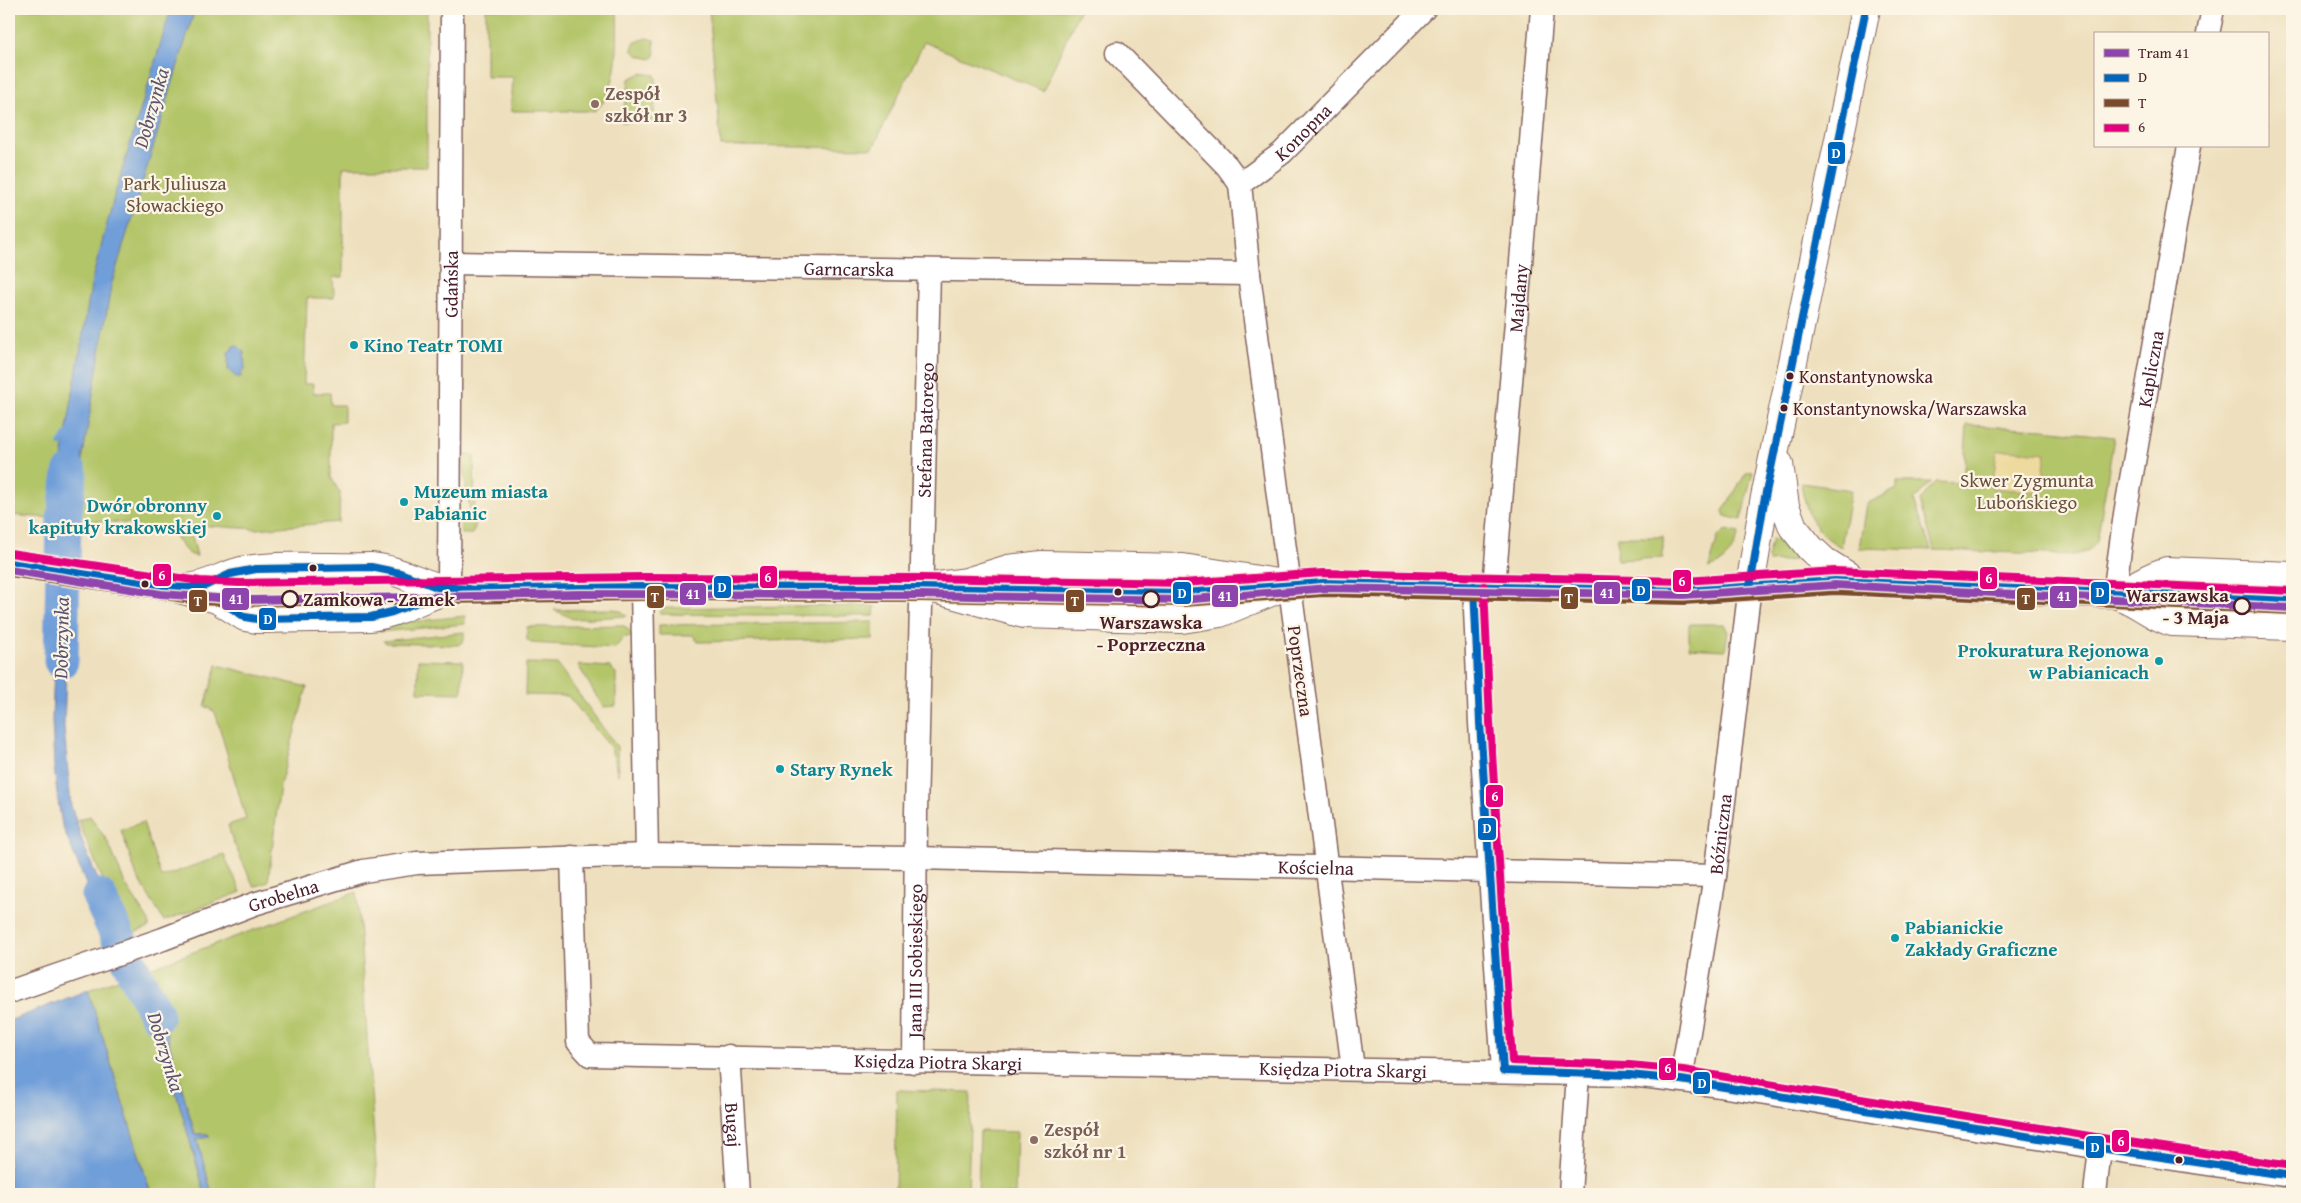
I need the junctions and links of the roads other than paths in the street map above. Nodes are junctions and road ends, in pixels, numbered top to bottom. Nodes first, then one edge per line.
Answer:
1 (452, 9) edge
2 (1424, 9) edge
3 (1542, 9) edge
4 (1866, 9) edge
5 (2213, 9) edge
6 (2208, 32) edge
7 (1117, 53) dead end
8 (2189, 148) edge
9 (1240, 184) junction
10 (450, 263) junction
11 (929, 271) junction
12 (1249, 274) junction
13 (1775, 448) junction
14 (9, 563) edge
15 (2292, 576) edge
16 (1856, 582) junction
17 (1289, 584) junction
18 (1750, 586) junction
19 (642, 587) junction
20 (1484, 587) junction
21 (175, 588) junction
22 (922, 588) junction
23 (449, 590) junction
24 (2114, 594) junction
25 (2292, 626) edge
26 (647, 855) junction
27 (572, 857) junction
28 (916, 858) junction
29 (1326, 866) junction
30 (1491, 871) junction
31 (1715, 876) junction
32 (9, 992) edge
33 (729, 1056) junction
34 (914, 1062) junction
35 (1353, 1069) junction
36 (1503, 1071) junction
37 (1578, 1073) junction
38 (1681, 1080) junction
39 (2100, 1148) junction
40 (2292, 1176) edge
41 (738, 1194) edge
42 (1570, 1194) edge
43 (2095, 1194) edge

1 - 10 street, Gdańska
2 - 9 street, Konopna
3 - 20 street, Majdany
4 - 13 street
5 - 6 street
7 - 9 street
8 - 24 street, Kapliczna
9 - 12 street
10 - 11 street, Garncarska
10 - 23 street, Gdańska
11 - 12 street, Garncarska
11 - 22 street, Stefana Batorego
12 - 17 street, Poprzeczna
13 - 16 street
13 - 18 street
14 - 21 street
15 - 24 street
16 - 18 street
16 - 24 street
17 - 20 street
17 - 22 street
17 - 22 street
17 - 29 street, Poprzeczna
18 - 20 street
18 - 31 street, Bóźniczna
19 - 22 street
19 - 23 street
19 - 26 street
20 - 30 street, Majdany
21 - 23 street
21 - 23 street
22 - 28 street
24 - 25 street
26 - 27 street
26 - 28 street
27 - 32 street, Grobelna
27 - 33 street, Księdza Piotra Skargi
28 - 29 street, Kościelna
28 - 34 street, Jana III Sobieskiego
29 - 30 street, Kościelna
29 - 35 street, Poprzeczna
30 - 31 street, Kościelna
30 - 36 street, Majdany
31 - 38 street, Bóźniczna
33 - 34 street, Księdza Piotra Skargi
33 - 41 street, Bugaj
34 - 35 street, Księdza Piotra Skargi
35 - 36 street, Księdza Piotra Skargi
36 - 37 street, Księdza Piotra Skargi
37 - 38 street, Księdza Piotra Skargi
37 - 42 street
38 - 39 street, Księdza Piotra Skargi
39 - 40 street, Księdza Piotra Skargi
39 - 43 street

